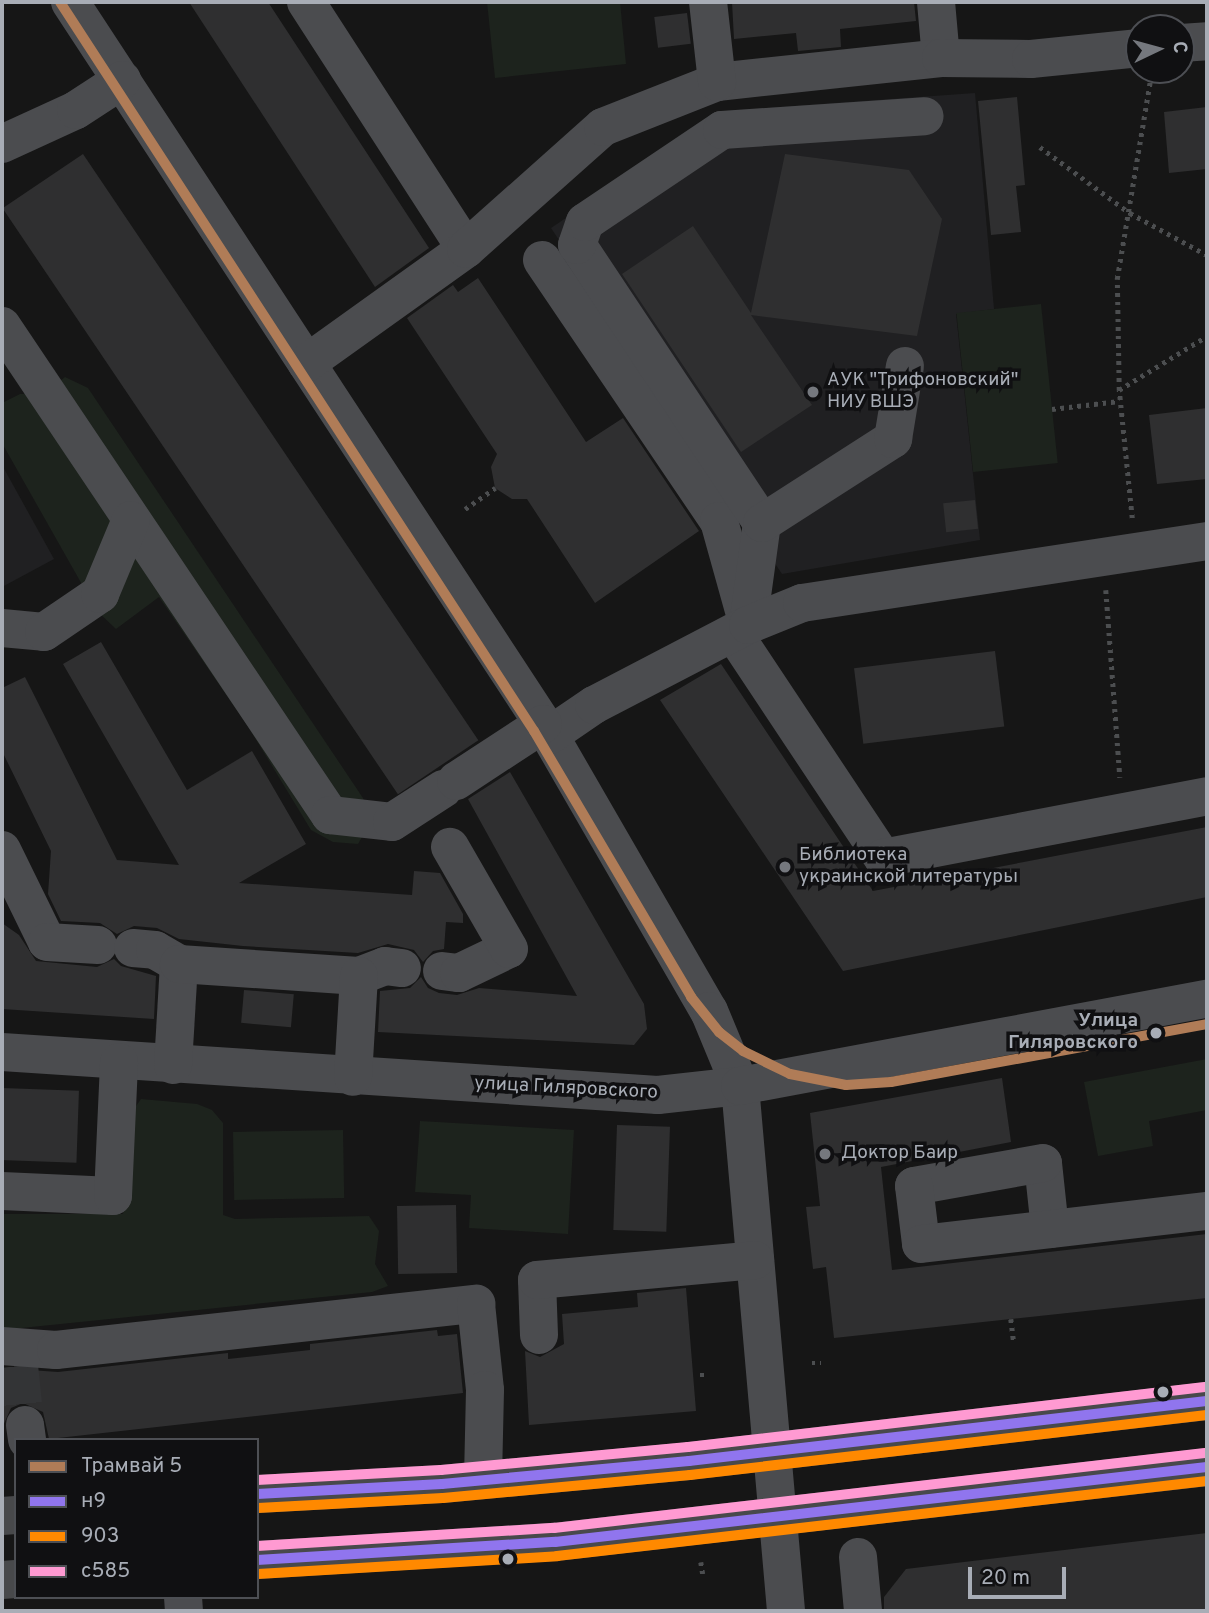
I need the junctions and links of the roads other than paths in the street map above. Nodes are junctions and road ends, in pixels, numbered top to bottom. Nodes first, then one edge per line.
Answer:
1 (70, 2) edge
2 (306, 2) edge
3 (708, 2) edge
4 (936, 2) edge
5 (1125, 49) edge
6 (941, 58) junction
7 (122, 80) junction
8 (717, 82) junction
9 (925, 116) dead end
10 (2, 144) edge
11 (466, 249) junction
12 (542, 260) dead end
13 (2, 326) edge
14 (307, 363) junction
15 (905, 366) dead end
16 (131, 520) junction
17 (762, 523) junction
18 (1207, 541) edge
19 (2, 628) edge
20 (741, 630) junction
21 (547, 729) junction
22 (1207, 796) edge
23 (450, 847) dead end
24 (2, 850) edge
25 (179, 964) junction
26 (402, 968) dead end
27 (442, 971) dead end
28 (359, 976) junction
29 (1207, 999) edge
30 (2, 1052) edge
31 (119, 1062) junction
32 (173, 1065) junction
33 (353, 1077) junction
34 (740, 1086) junction
35 (2, 1191) edge
36 (1207, 1211) edge
37 (1050, 1229) dead end
38 (755, 1260) junction
39 (540, 1335) dead end
40 (12, 1352) edge
41 (1207, 1402) edge
42 (773, 1452) junction
43 (1207, 1468) edge
44 (483, 1480) junction
45 (259, 1494) edge
46 (778, 1516) junction
47 (858, 1557) dead end
48 (259, 1560) edge
49 (786, 1611) edge
50 (863, 1611) edge

1 - 7 street
2 - 11 street
3 - 8 street
4 - 6 street
5 - 6 street
6 - 8 street
7 - 10 street
7 - 14 street
8 - 11 street
9 - 17 street
11 - 14 street
12 - 20 street
13 - 16 street
14 - 21 street
15 - 17 street
16 - 19 street
16 - 21 street
17 - 20 street
18 - 20 street
20 - 21 street
20 - 22 street
21 - 34 street
23 - 27 street
24 - 25 street
25 - 28 street
25 - 32 street
26 - 28 street
28 - 33 street
29 - 34 street, улица Гиляровского
30 - 31 street, улица Гиляровского
31 - 32 street, улица Гиляровского
31 - 35 street
32 - 33 street, улица Гиляровского
33 - 34 street, улица Гиляровского
34 - 38 street
36 - 37 street
38 - 39 street
38 - 42 street
40 - 44 street
41 - 42 main road
42 - 44 main road
42 - 46 street
43 - 46 main road
44 - 45 main road
46 - 48 main road
46 - 49 street
47 - 50 street

